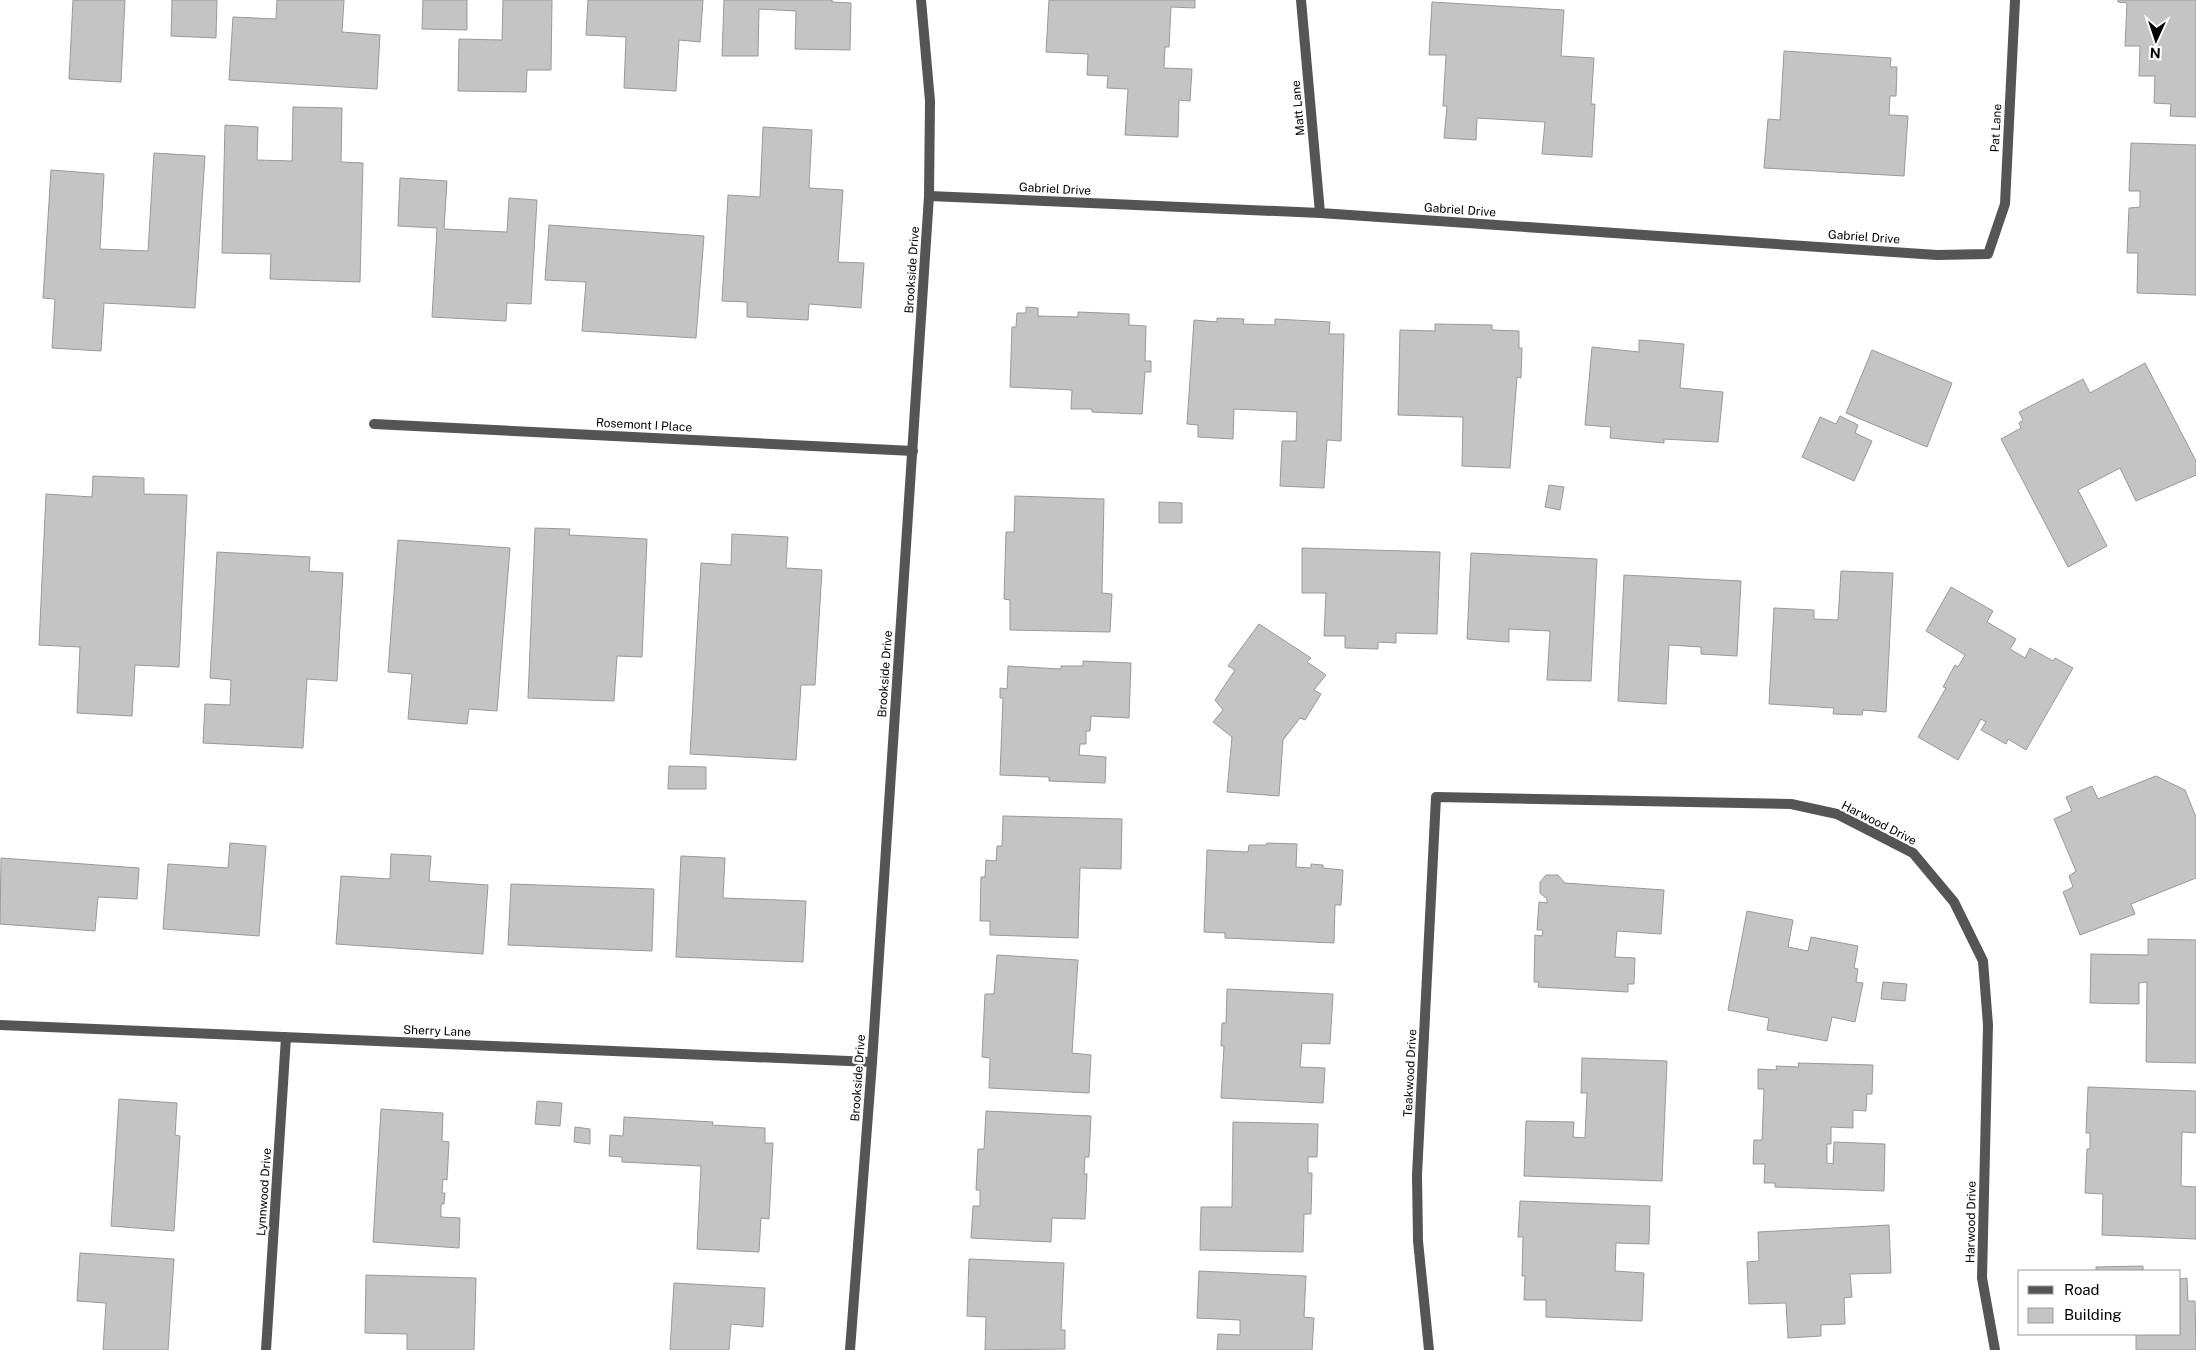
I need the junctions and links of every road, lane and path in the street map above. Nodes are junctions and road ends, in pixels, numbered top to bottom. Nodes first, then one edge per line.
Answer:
1 (921, 0) edge
2 (1301, 0) edge
3 (2015, 0) edge
4 (929, 196) junction
5 (1320, 214) junction
6 (1988, 254) joint
7 (374, 424) dead end
8 (913, 450) junction
9 (1436, 797) joint
10 (0, 1025) edge
11 (286, 1036) junction
12 (872, 1062) junction
13 (266, 1350) edge
14 (850, 1350) edge
15 (1428, 1350) edge
16 (1995, 1350) edge

1 - 4 street, Brookside Drive
2 - 5 street, Matt Lane
3 - 6 street, Pat Lane
4 - 5 street, Gabriel Drive
4 - 8 street, Brookside Drive
5 - 6 street, Gabriel Drive
7 - 8 street, Rosemont I Place
8 - 12 street, Brookside Drive
9 - 15 street, Teakwood Drive
9 - 16 street, Harwood Drive
10 - 11 street, Sherry Lane
11 - 12 street, Sherry Lane
11 - 13 street, Lynnwood Drive
12 - 14 street, Brookside Drive

